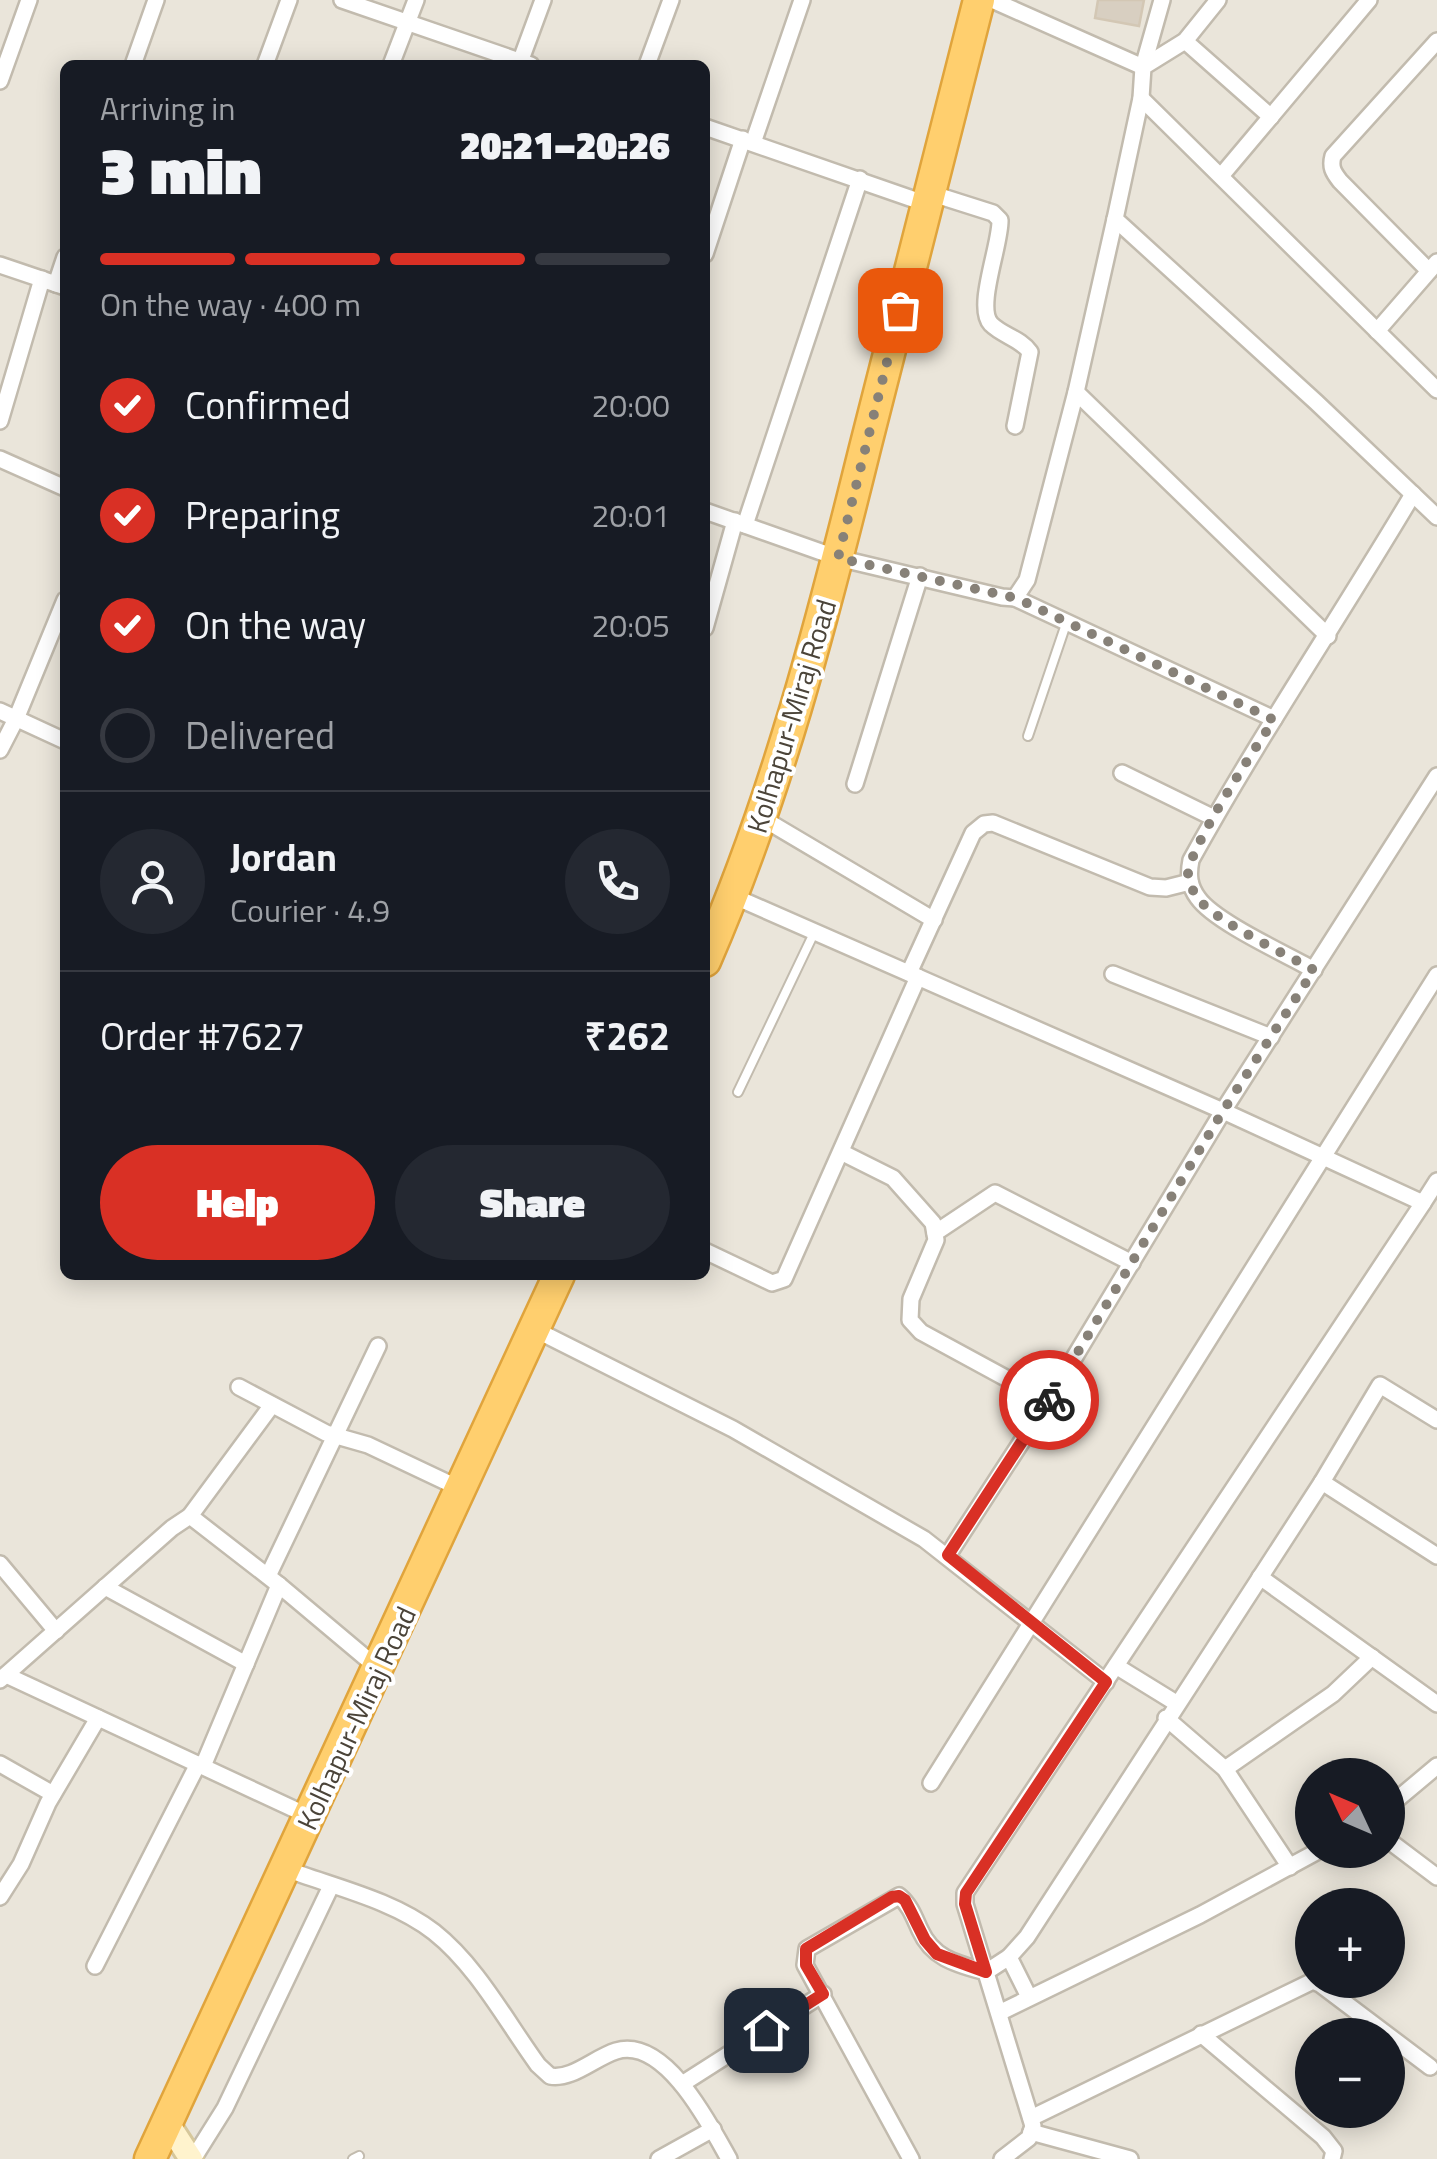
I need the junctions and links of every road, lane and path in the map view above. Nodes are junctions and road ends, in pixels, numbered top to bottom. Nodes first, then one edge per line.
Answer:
1 (29, 0) edge
2 (156, 0) edge
3 (290, 0) edge
4 (342, 0) edge
5 (416, 0) edge
6 (544, 0) edge
7 (671, 0) edge
8 (802, 0) edge
9 (980, 0) edge
10 (992, 0) edge
11 (1162, 0) edge
12 (1218, 0) edge
13 (1369, 0) edge
14 (407, 24) junction
15 (1437, 40) edge
16 (1184, 41) junction
17 (135, 60) edge
18 (268, 60) edge
19 (393, 60) edge
20 (512, 60) edge
21 (525, 60) edge
22 (650, 60) edge
23 (1143, 66) junction
24 (0, 81) edge
25 (1141, 98) junction
26 (1271, 117) junction
27 (710, 128) edge
28 (748, 141) junction
29 (1221, 176) junction
30 (860, 178) junction
31 (928, 198) junction
32 (1115, 219) junction
33 (710, 241) edge
34 (0, 265) edge
35 (1433, 266) edge
36 (54, 284) edge
37 (1377, 331) junction
38 (1437, 390) edge
39 (1076, 392) junction
40 (0, 421) edge
41 (1015, 426) dead end
42 (0, 459) edge
43 (60, 486) edge
44 (1413, 494) junction
45 (710, 513) edge
46 (1437, 517) edge
47 (740, 523) junction
48 (838, 558) junction
49 (920, 576) junction
50 (1016, 598) junction
51 (60, 612) edge
52 (710, 613) edge
53 (1066, 624) junction
54 (1328, 636) junction
55 (0, 711) edge
56 (16, 720) junction
57 (1274, 720) junction
58 (1028, 736) dead end
59 (60, 739) edge
60 (0, 750) edge
61 (1122, 773) dead end
62 (1437, 776) edge
63 (855, 784) dead end
64 (762, 818) junction
65 (1214, 818) junction
66 (1190, 882) junction
67 (733, 896) junction
68 (934, 920) junction
69 (815, 932) junction
70 (710, 949) edge
71 (1314, 970) junction
72 (1113, 974) dead end
73 (913, 975) junction
74 (1437, 975) edge
75 (1270, 1037) junction
76 (738, 1092) dead end
77 (1223, 1111) junction
78 (841, 1152) junction
79 (1322, 1156) junction
80 (1437, 1181) edge
81 (1422, 1203) junction
82 (936, 1233) junction
83 (710, 1253) edge
84 (1132, 1263) junction
85 (557, 1280) edge
86 (534, 1328) junction
87 (378, 1346) dead end
88 (239, 1387) dead end
89 (1048, 1402) junction
90 (272, 1405) junction
91 (1437, 1420) edge
92 (334, 1436) junction
93 (1322, 1482) junction
94 (461, 1489) junction
95 (190, 1516) junction
96 (948, 1555) junction
97 (1437, 1556) edge
98 (0, 1564) edge
99 (1260, 1577) junction
100 (274, 1580) junction
101 (106, 1587) junction
102 (1032, 1624) junction
103 (56, 1631) junction
104 (1372, 1657) junction
105 (246, 1664) junction
106 (1116, 1666) junction
107 (379, 1668) junction
108 (3, 1678) edge
109 (1106, 1682) junction
110 (1176, 1703) junction
111 (1437, 1704) edge
112 (98, 1718) junction
113 (1166, 1718) junction
114 (0, 1764) edge
115 (200, 1766) junction
116 (1437, 1766) edge
117 (1226, 1769) junction
118 (930, 1783) dead end
119 (1405, 1792) edge
120 (53, 1794) junction
121 (311, 1817) junction
122 (1405, 1853) edge
123 (1295, 1864) edge
124 (1290, 1867) junction
125 (286, 1869) junction
126 (1437, 1877) edge
127 (331, 1886) junction
128 (0, 1897) edge
129 (1008, 1957) junction
130 (95, 1966) dead end
131 (986, 1972) junction
132 (823, 1994) junction
133 (1028, 1998) junction
134 (999, 2013) junction
135 (1201, 2034) junction
136 (1430, 2067) dead end
137 (682, 2084) junction
138 (167, 2122) junction
139 (1031, 2125) junction
140 (712, 2129) junction
141 (150, 2159) edge
142 (192, 2159) edge
143 (659, 2159) edge
144 (729, 2159) edge
145 (911, 2159) edge
146 (1002, 2159) edge
147 (1130, 2159) edge
148 (1332, 2159) edge

1 - 24 street
2 - 17 street
3 - 18 street
4 - 14 street
5 - 14 street
6 - 21 street
7 - 22 street
8 - 28 street
9 - 31 highway, Kolhapur-Miraj Road
10 - 23 street
11 - 23 street
12 - 16 street
13 - 26 street
14 - 19 street
14 - 20 street
15 - 35 street
16 - 23 street
16 - 26 street
23 - 25 street
25 - 29 street
25 - 32 street
26 - 29 street
27 - 28 street
28 - 30 street
28 - 33 street
29 - 37 street
30 - 31 street
30 - 47 street
31 - 41 street
31 - 48 highway, Kolhapur-Miraj Road
32 - 39 street
32 - 44 street
34 - 36 street
35 - 37 street
36 - 40 street
37 - 38 street
39 - 50 street
39 - 54 street
42 - 43 street
44 - 46 street
44 - 54 street
45 - 47 street
47 - 48 street
47 - 52 street
48 - 49 street
48 - 64 highway, Kolhapur-Miraj Road
49 - 50 street
49 - 63 street
50 - 53 street
51 - 56 street
53 - 57 street
53 - 58 lane
54 - 57 street
55 - 56 street
56 - 59 street
56 - 60 street
57 - 65 street
61 - 65 street
62 - 71 street
64 - 67 highway, Kolhapur-Miraj Road
64 - 68 street
65 - 66 street
66 - 68 street
66 - 71 street
67 - 69 street
67 - 70 highway, Kolhapur-Miraj Road
68 - 73 street
69 - 73 street
69 - 76 lane
71 - 75 street
72 - 75 street
73 - 77 street
73 - 78 street
74 - 79 street
75 - 77 street
77 - 79 street
77 - 84 street
78 - 82 street
78 - 83 street
79 - 81 street
79 - 102 street
80 - 81 street
81 - 106 street
82 - 84 street
82 - 89 street
84 - 89 street
85 - 86 highway, Kolhapur-Miraj Road
86 - 94 highway, Kolhapur-Miraj Road
86 - 96 street
87 - 92 street
88 - 90 street
89 - 96 street
90 - 92 street
90 - 95 street
91 - 93 street
92 - 94 street
92 - 100 street
93 - 97 street
93 - 99 street
94 - 107 highway, Kolhapur-Miraj Road
95 - 100 street
95 - 101 street
96 - 102 street
98 - 103 street
99 - 104 street
99 - 110 street
100 - 105 street
100 - 107 street
101 - 103 street
101 - 105 street
102 - 109 street
102 - 118 street
103 - 108 street
104 - 111 street
104 - 117 street
105 - 115 street
106 - 109 street
106 - 110 street
107 - 121 highway, Kolhapur-Miraj Road
108 - 112 street
109 - 131 street
110 - 113 street
112 - 115 street
112 - 120 street
113 - 117 street
113 - 129 street
114 - 120 street
115 - 121 street
115 - 130 street
116 - 119 street
117 - 124 street
120 - 128 street
121 - 125 highway, Kolhapur-Miraj Road
122 - 126 street
123 - 124 street
124 - 133 street
125 - 127 street
125 - 138 highway, Kolhapur-Miraj Road
127 - 137 street
127 - 142 street
129 - 131 street
129 - 133 street
131 - 132 street
131 - 134 street
132 - 137 street
132 - 145 street
133 - 134 street
134 - 139 street
135 - 136 street
135 - 139 street
135 - 148 street
137 - 140 street
138 - 141 highway, Kolhapur-Miraj Road
138 - 142 street
139 - 146 street
139 - 147 street
140 - 143 street
140 - 144 street

